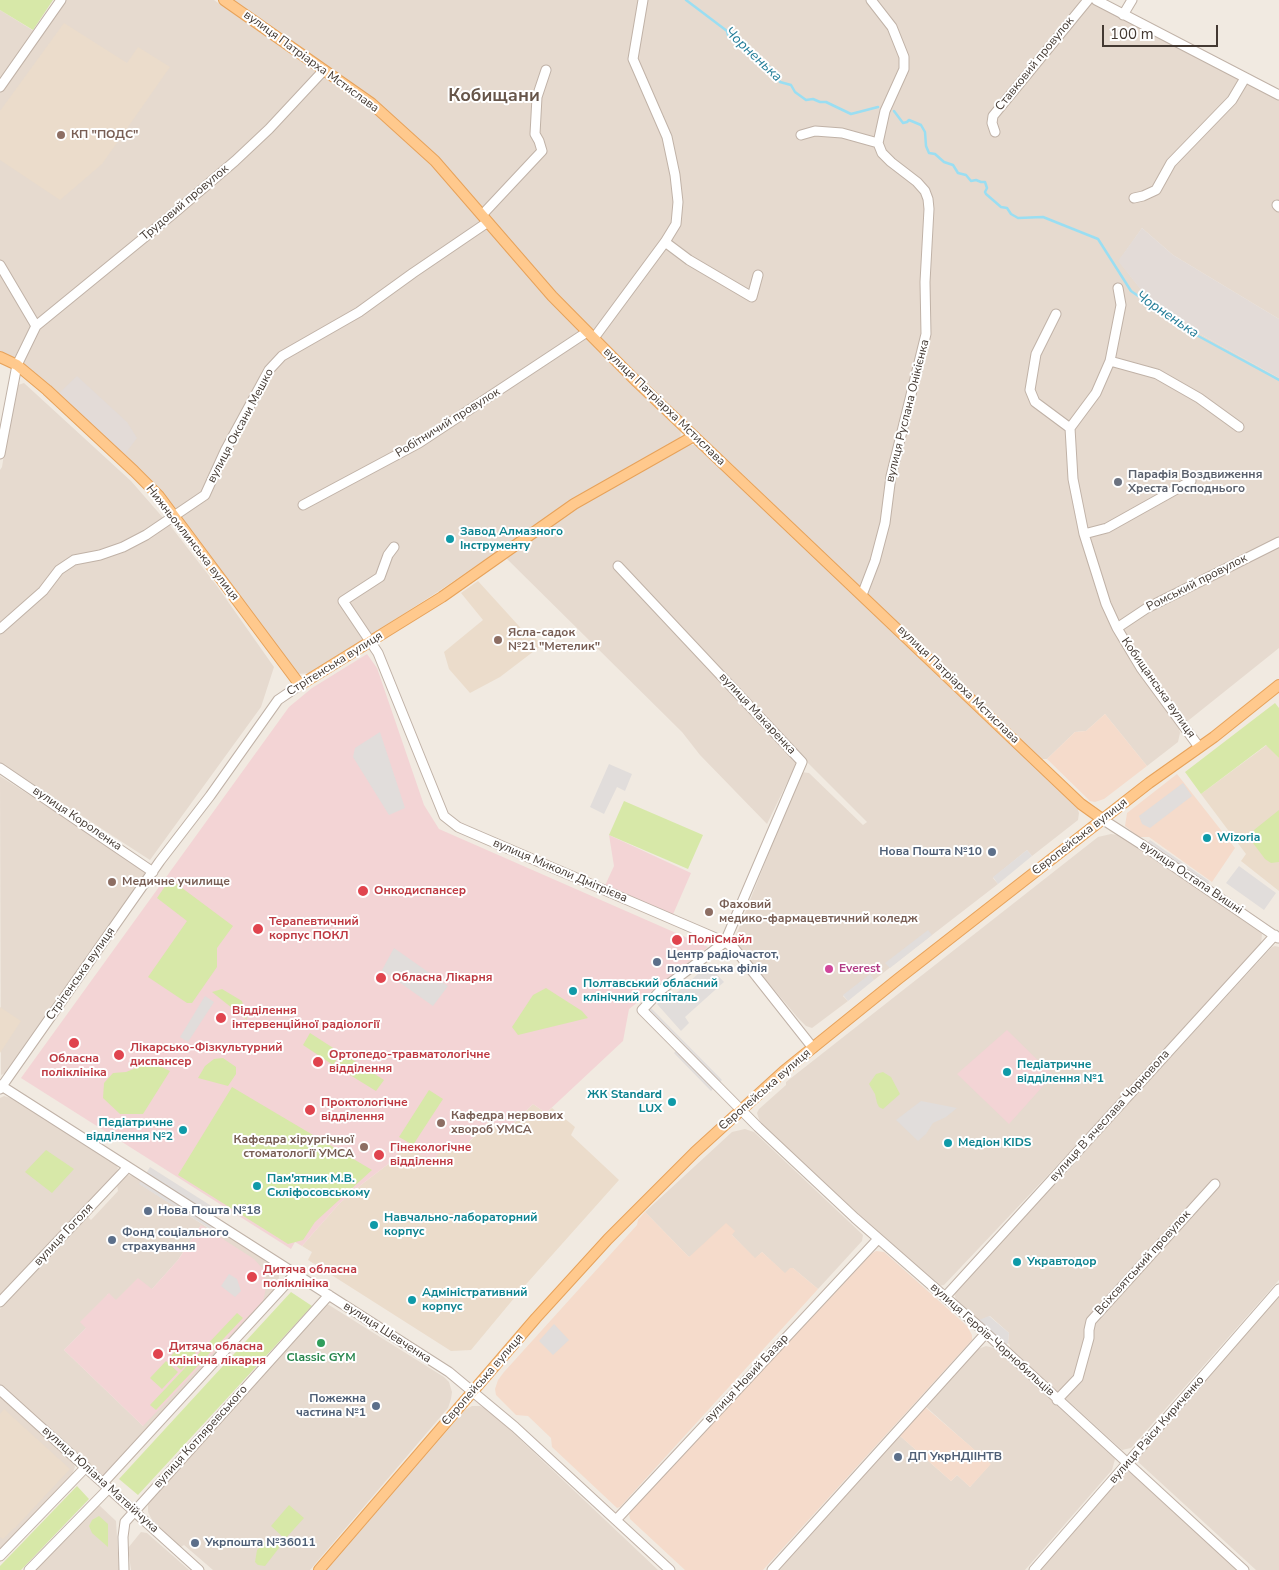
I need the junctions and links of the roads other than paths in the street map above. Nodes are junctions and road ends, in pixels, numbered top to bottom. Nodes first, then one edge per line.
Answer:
1 (61, 0) edge
2 (224, 0) edge
3 (643, 0) edge
4 (871, 0) edge
5 (1088, 0) edge
6 (1096, 0) edge
7 (1132, 0) edge
8 (1124, 15) junction
9 (324, 70) junction
10 (546, 70) dead end
11 (1245, 78) junction
12 (0, 87) edge
13 (1279, 95) edge
14 (995, 132) dead end
15 (801, 135) dead end
16 (878, 142) junction
17 (1134, 198) dead end
18 (485, 219) junction
19 (665, 242) junction
20 (0, 265) edge
21 (758, 275) dead end
22 (1118, 288) dead end
23 (1056, 314) dead end
24 (36, 326) junction
25 (590, 335) junction
26 (0, 357) edge
27 (1110, 361) junction
28 (17, 365) junction
29 (1238, 427) dead end
30 (1070, 428) junction
31 (694, 436) junction
32 (0, 454) edge
33 (1191, 481) dead end
34 (304, 505) dead end
35 (173, 517) junction
36 (1084, 534) junction
37 (1279, 542) edge
38 (394, 547) dead end
39 (618, 566) dead end
40 (862, 595) junction
41 (1117, 628) junction
42 (0, 629) edge
43 (371, 641) junction
44 (1279, 684) edge
45 (300, 685) junction
46 (1199, 747) junction
47 (0, 768) edge
48 (1102, 819) junction
49 (153, 872) junction
50 (1277, 937) edge
51 (725, 942) junction
52 (813, 1048) junction
53 (1, 1087) edge
54 (741, 1110) junction
55 (128, 1167) junction
56 (1214, 1184) dead end
57 (878, 1239) junction
58 (296, 1274) junction
59 (1279, 1289) edge
60 (329, 1296) junction
61 (946, 1297) junction
62 (0, 1302) edge
63 (986, 1333) junction
64 (0, 1390) edge
65 (473, 1391) junction
66 (1057, 1400) junction
67 (1127, 1464) junction
68 (86, 1467) junction
69 (106, 1486) junction
70 (134, 1512) junction
71 (616, 1520) junction
72 (0, 1556) edge
73 (29, 1570) edge
74 (124, 1570) edge
75 (199, 1570) edge
76 (319, 1570) edge
77 (670, 1570) edge
78 (772, 1570) edge
79 (1034, 1570) edge
80 (1244, 1570) edge

1 - 12 street
2 - 9 main road, вулиця Патріарха Мстислава
3 - 19 street, Робітничий провулок
4 - 16 street
5 - 14 street, Ставковий провулок
6 - 8 street
7 - 8 street
8 - 11 street
9 - 18 main road, вулиця Патріарха Мстислава
9 - 24 street, Трудовий провулок
10 - 18 street, вулиця Оксани Мешко
11 - 13 street
11 - 17 street
15 - 16 street
16 - 40 street, вулиця Руслана Онікієнка
18 - 25 main road, вулиця Патріарха Мстислава
18 - 35 street, вулиця Оксани Мешко
19 - 21 street
19 - 25 street, Робітничий провулок
20 - 24 street
22 - 27 street
23 - 30 street
24 - 28 street
25 - 31 main road, вулиця Патріарха Мстислава
25 - 34 street, Робітничий провулок
26 - 28 main road, Нижньомлинська вулиця
27 - 29 street
27 - 30 street
28 - 32 street
28 - 35 main road, Нижньомлинська вулиця
30 - 36 street, Кобищанська вулиця
31 - 40 main road, вулиця Патріарха Мстислава
31 - 43 main road, Стрітенська вулиця
33 - 36 street
35 - 42 street, вулиця Оксани Мешко
35 - 45 main road, Нижньомлинська вулиця
36 - 41 street, Кобищанська вулиця
37 - 41 street, Ромський провулок
38 - 43 street, вулиця Миколи Дмітрієва
39 - 51 street, вулиця Макаренка
40 - 48 main road, вулиця Патріарха Мстислава
41 - 46 street, Кобищанська вулиця
43 - 45 main road, Стрітенська вулиця
43 - 51 street, вулиця Миколи Дмітрієва
44 - 46 main road, Європейська вулиця
45 - 49 street, Стрітенська вулиця
46 - 48 main road, Європейська вулиця
47 - 49 street, вулиця Короленка
48 - 50 street, вулиця Остапа Вишні
48 - 52 main road, Європейська вулиця
49 - 53 street, Стрітенська вулиця
50 - 61 street, вулиця Вʼячеслава Чорновола
51 - 52 street, вулиця Миколи Дмітрієва
51 - 54 street, вулиця Героїв-Чорнобильців
52 - 54 main road, Європейська вулиця
53 - 55 street, вулиця Шевченка
54 - 57 street, вулиця Героїв-Чорнобильців
54 - 65 main road, Європейська вулиця
55 - 58 street, вулиця Шевченка
55 - 62 street, вулиця Гоголя
56 - 66 street, Всіхсвятський провулок
57 - 61 street, вулиця Героїв-Чорнобильців
57 - 71 street, вулиця Новий Базар
58 - 60 street, вулиця Шевченка
58 - 69 street
59 - 67 street, вулиця Раїси Кириченко
60 - 65 street, вулиця Шевченка
60 - 70 street, вулиця Котляревського
61 - 63 street, вулиця Героїв-Чорнобильців
63 - 66 street, вулиця Героїв-Чорнобильців
63 - 78 street
64 - 68 street, вулиця Юліана Матвійчука
65 - 71 street, вулиця Шевченка
65 - 76 main road, Європейська вулиця
66 - 67 street, вулиця Героїв-Чорнобильців
67 - 79 street, вулиця Раїси Кириченко
67 - 80 street, вулиця Героїв-Чорнобильців
68 - 69 street, вулиця Юліана Матвійчука
68 - 72 street
69 - 70 street, вулиця Юліана Матвійчука
69 - 73 street
70 - 74 street, вулиця Котляревського
70 - 75 street, вулиця Юліана Матвійчука
71 - 77 street, вулиця Шевченка

